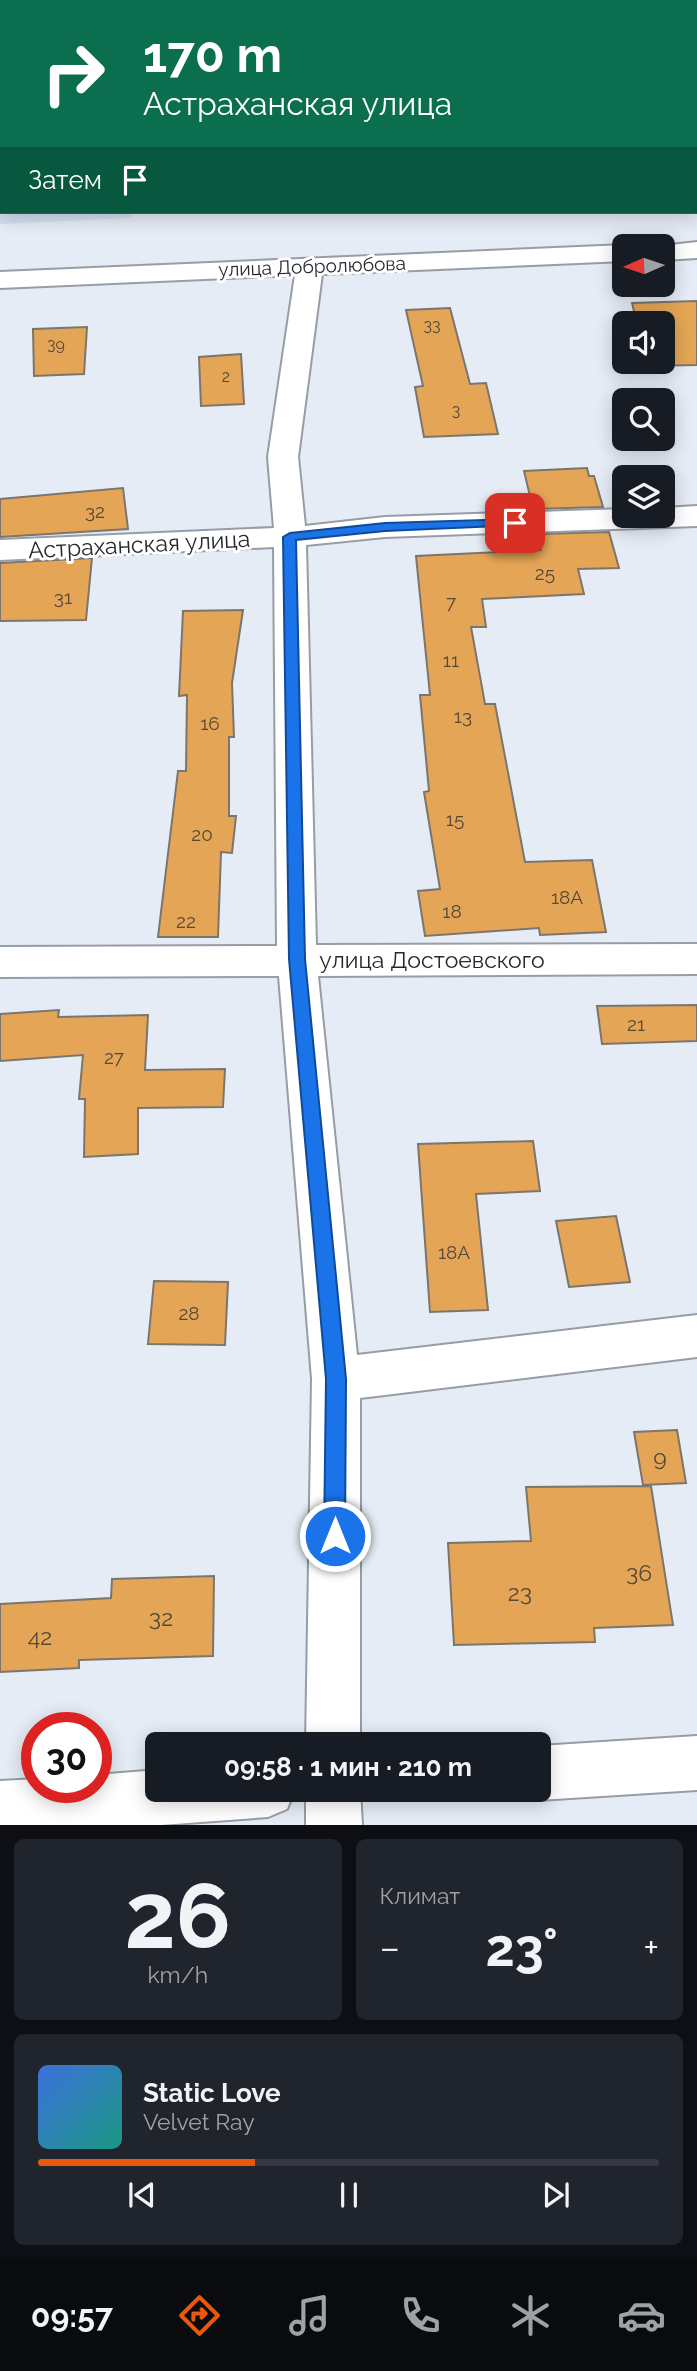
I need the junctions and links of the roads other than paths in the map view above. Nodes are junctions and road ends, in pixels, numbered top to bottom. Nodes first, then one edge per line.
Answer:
1 (697, 250) edge
2 (676, 251) edge
3 (612, 254) edge
4 (310, 267) junction
5 (0, 280) edge
6 (697, 516) edge
7 (290, 537) junction
8 (0, 550) edge
9 (297, 959) junction
10 (697, 959) edge
11 (0, 962) edge
12 (697, 1336) edge
13 (336, 1379) junction
14 (333, 1732) edge
15 (697, 1763) edge
16 (551, 1772) edge
17 (145, 1799) edge
18 (333, 1802) edge
19 (0, 1809) edge
20 (334, 1825) edge

1 - 2 street
3 - 4 street, улица Добролюбова
4 - 5 street, улица Добролюбова
4 - 7 street
6 - 7 street, Астраханская улица
7 - 8 street, Астраханская улица
7 - 9 street
9 - 10 street, улица Достоевского
9 - 11 street, улица Достоевского
9 - 13 street
12 - 13 street
13 - 14 street
15 - 16 street
17 - 19 street
18 - 20 street

